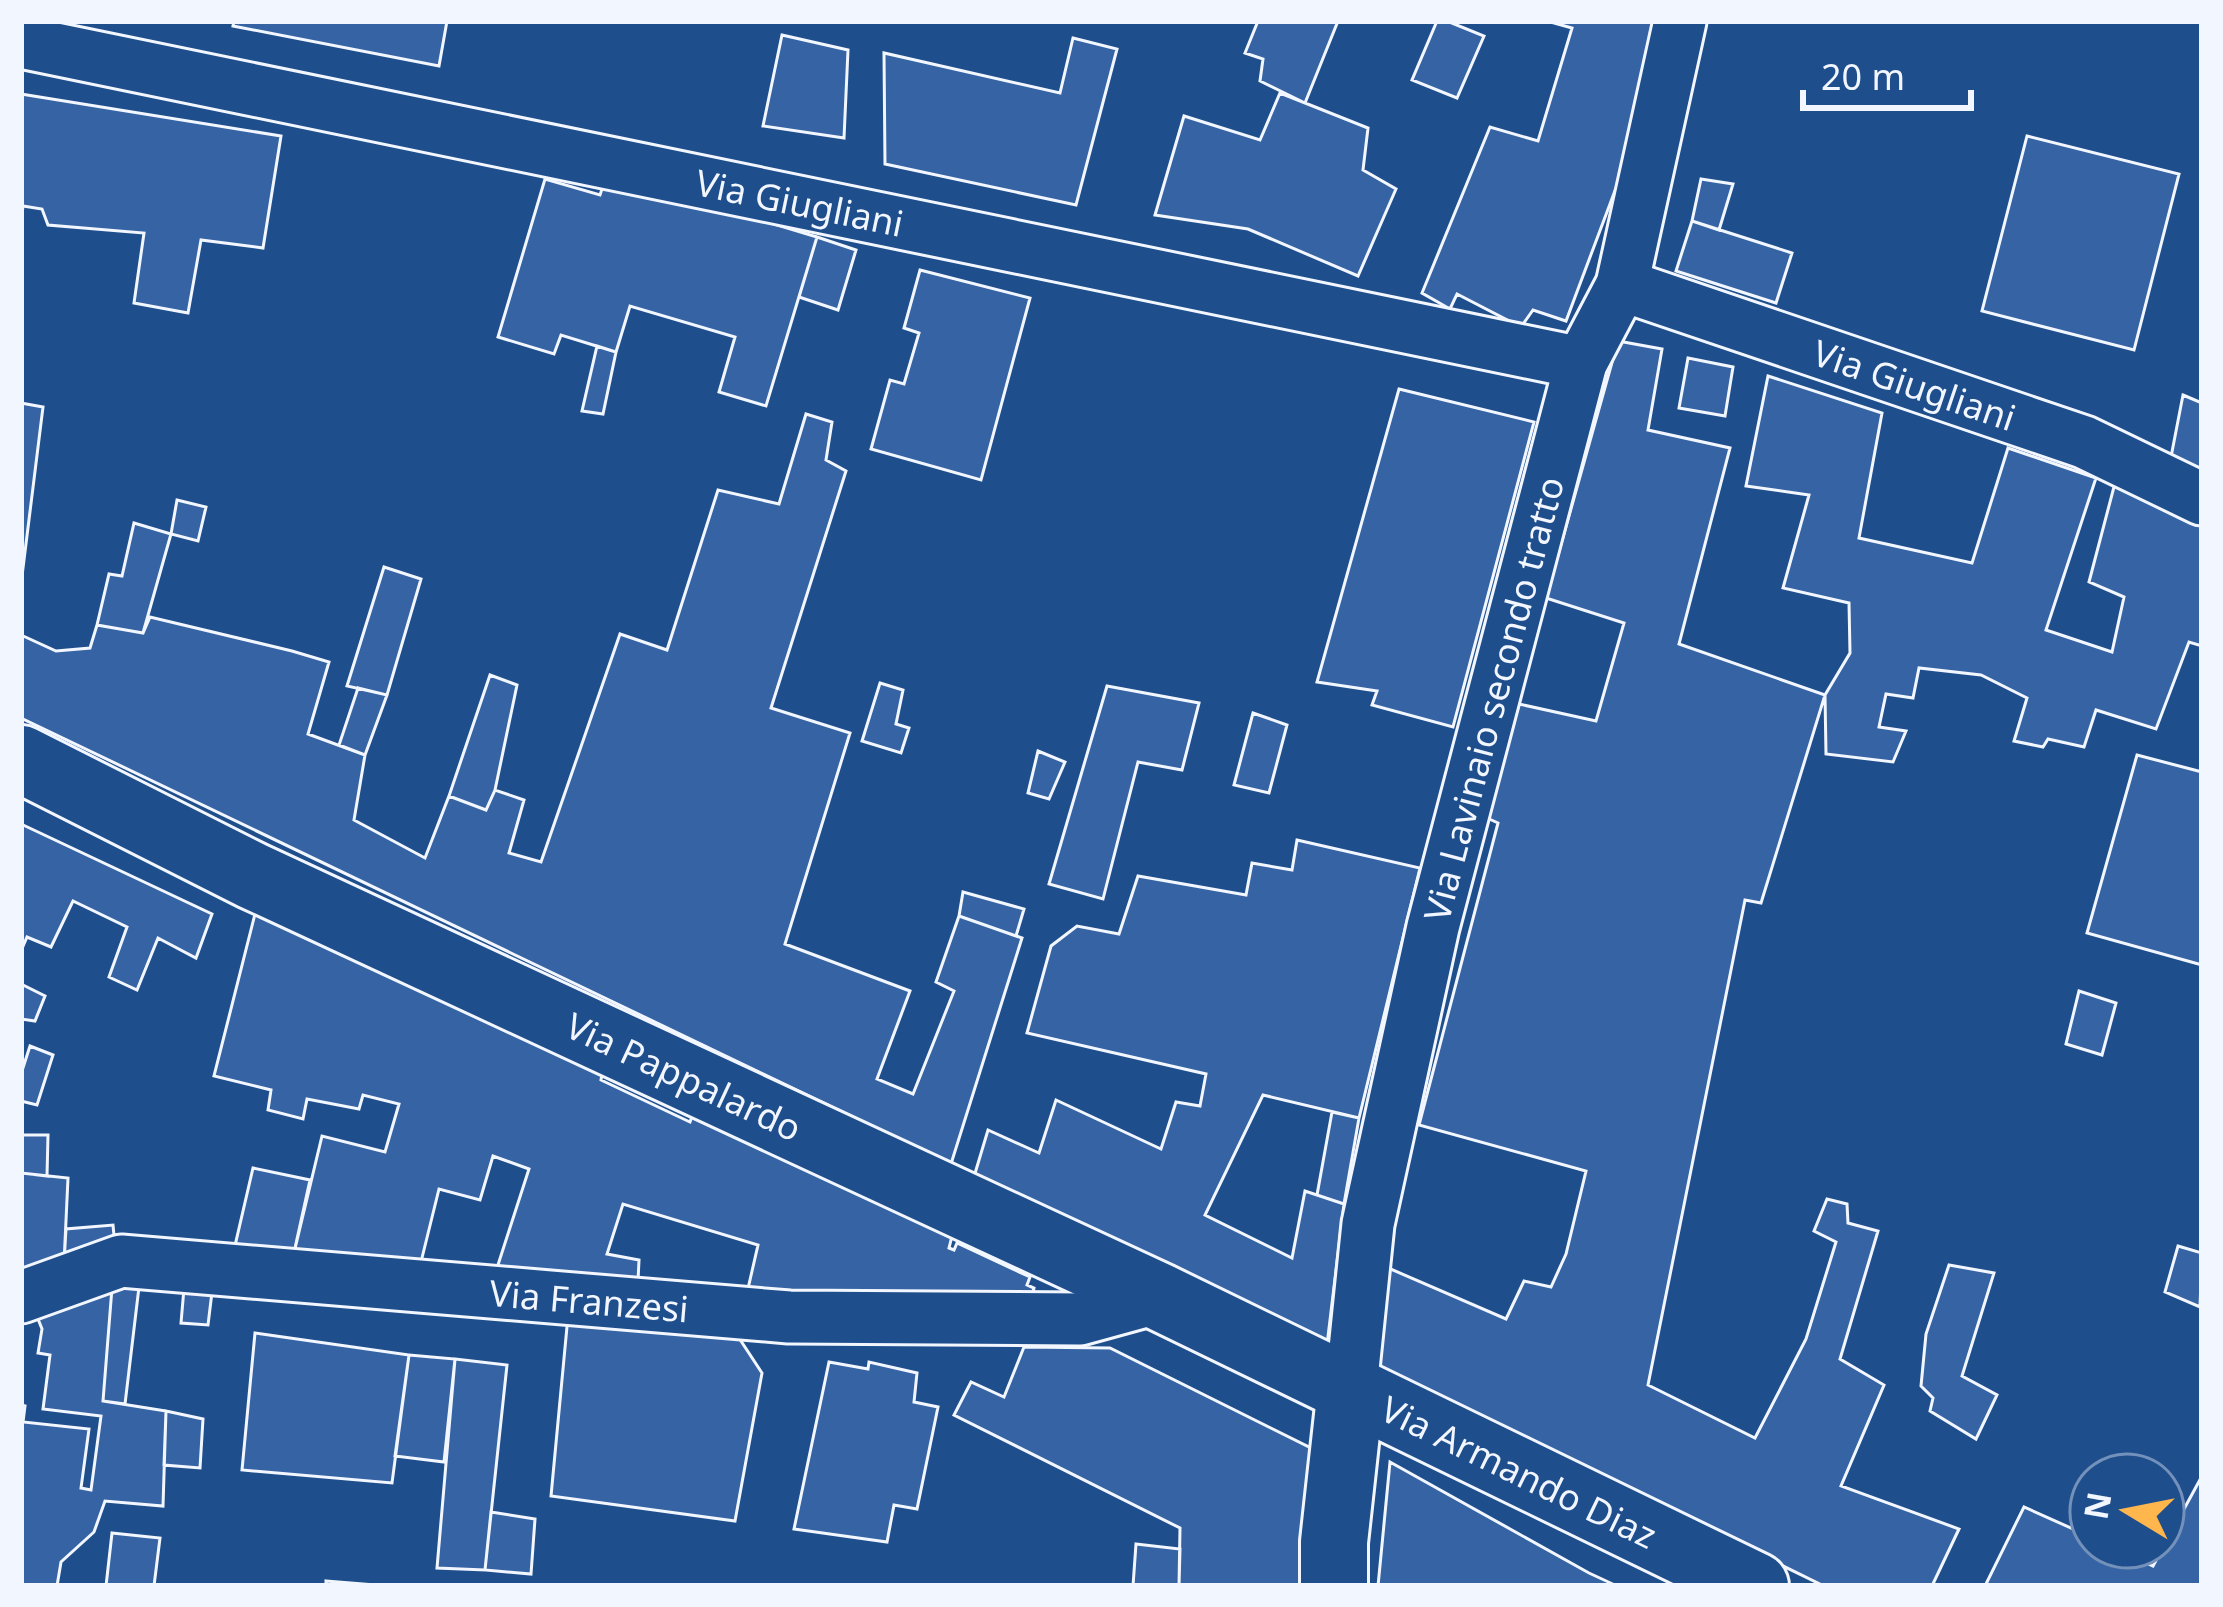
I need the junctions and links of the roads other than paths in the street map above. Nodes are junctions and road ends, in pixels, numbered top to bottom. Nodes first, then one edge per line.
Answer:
1 (1680, 21) edge
2 (21, 42) edge
3 (1622, 285) junction
4 (1581, 363) junction
5 (2202, 499) edge
6 (21, 759) edge
7 (21, 1297) edge
8 (1160, 1297) junction
9 (1351, 1388) junction
10 (1334, 1586) edge
11 (1755, 1586) edge

1 - 3 street, Via Lavinaio secondo tratto
2 - 4 street, Via Giugliani
3 - 4 street, Via Lavinaio secondo tratto
3 - 5 street, Via Giugliani
4 - 9 street, Via Lavinaio secondo tratto
6 - 8 main road, Via Pappalardo
7 - 8 street, Via Franzesi
8 - 9 main road, Via Pappalardo
9 - 10 main road
9 - 11 main road, Via Armando Diaz

